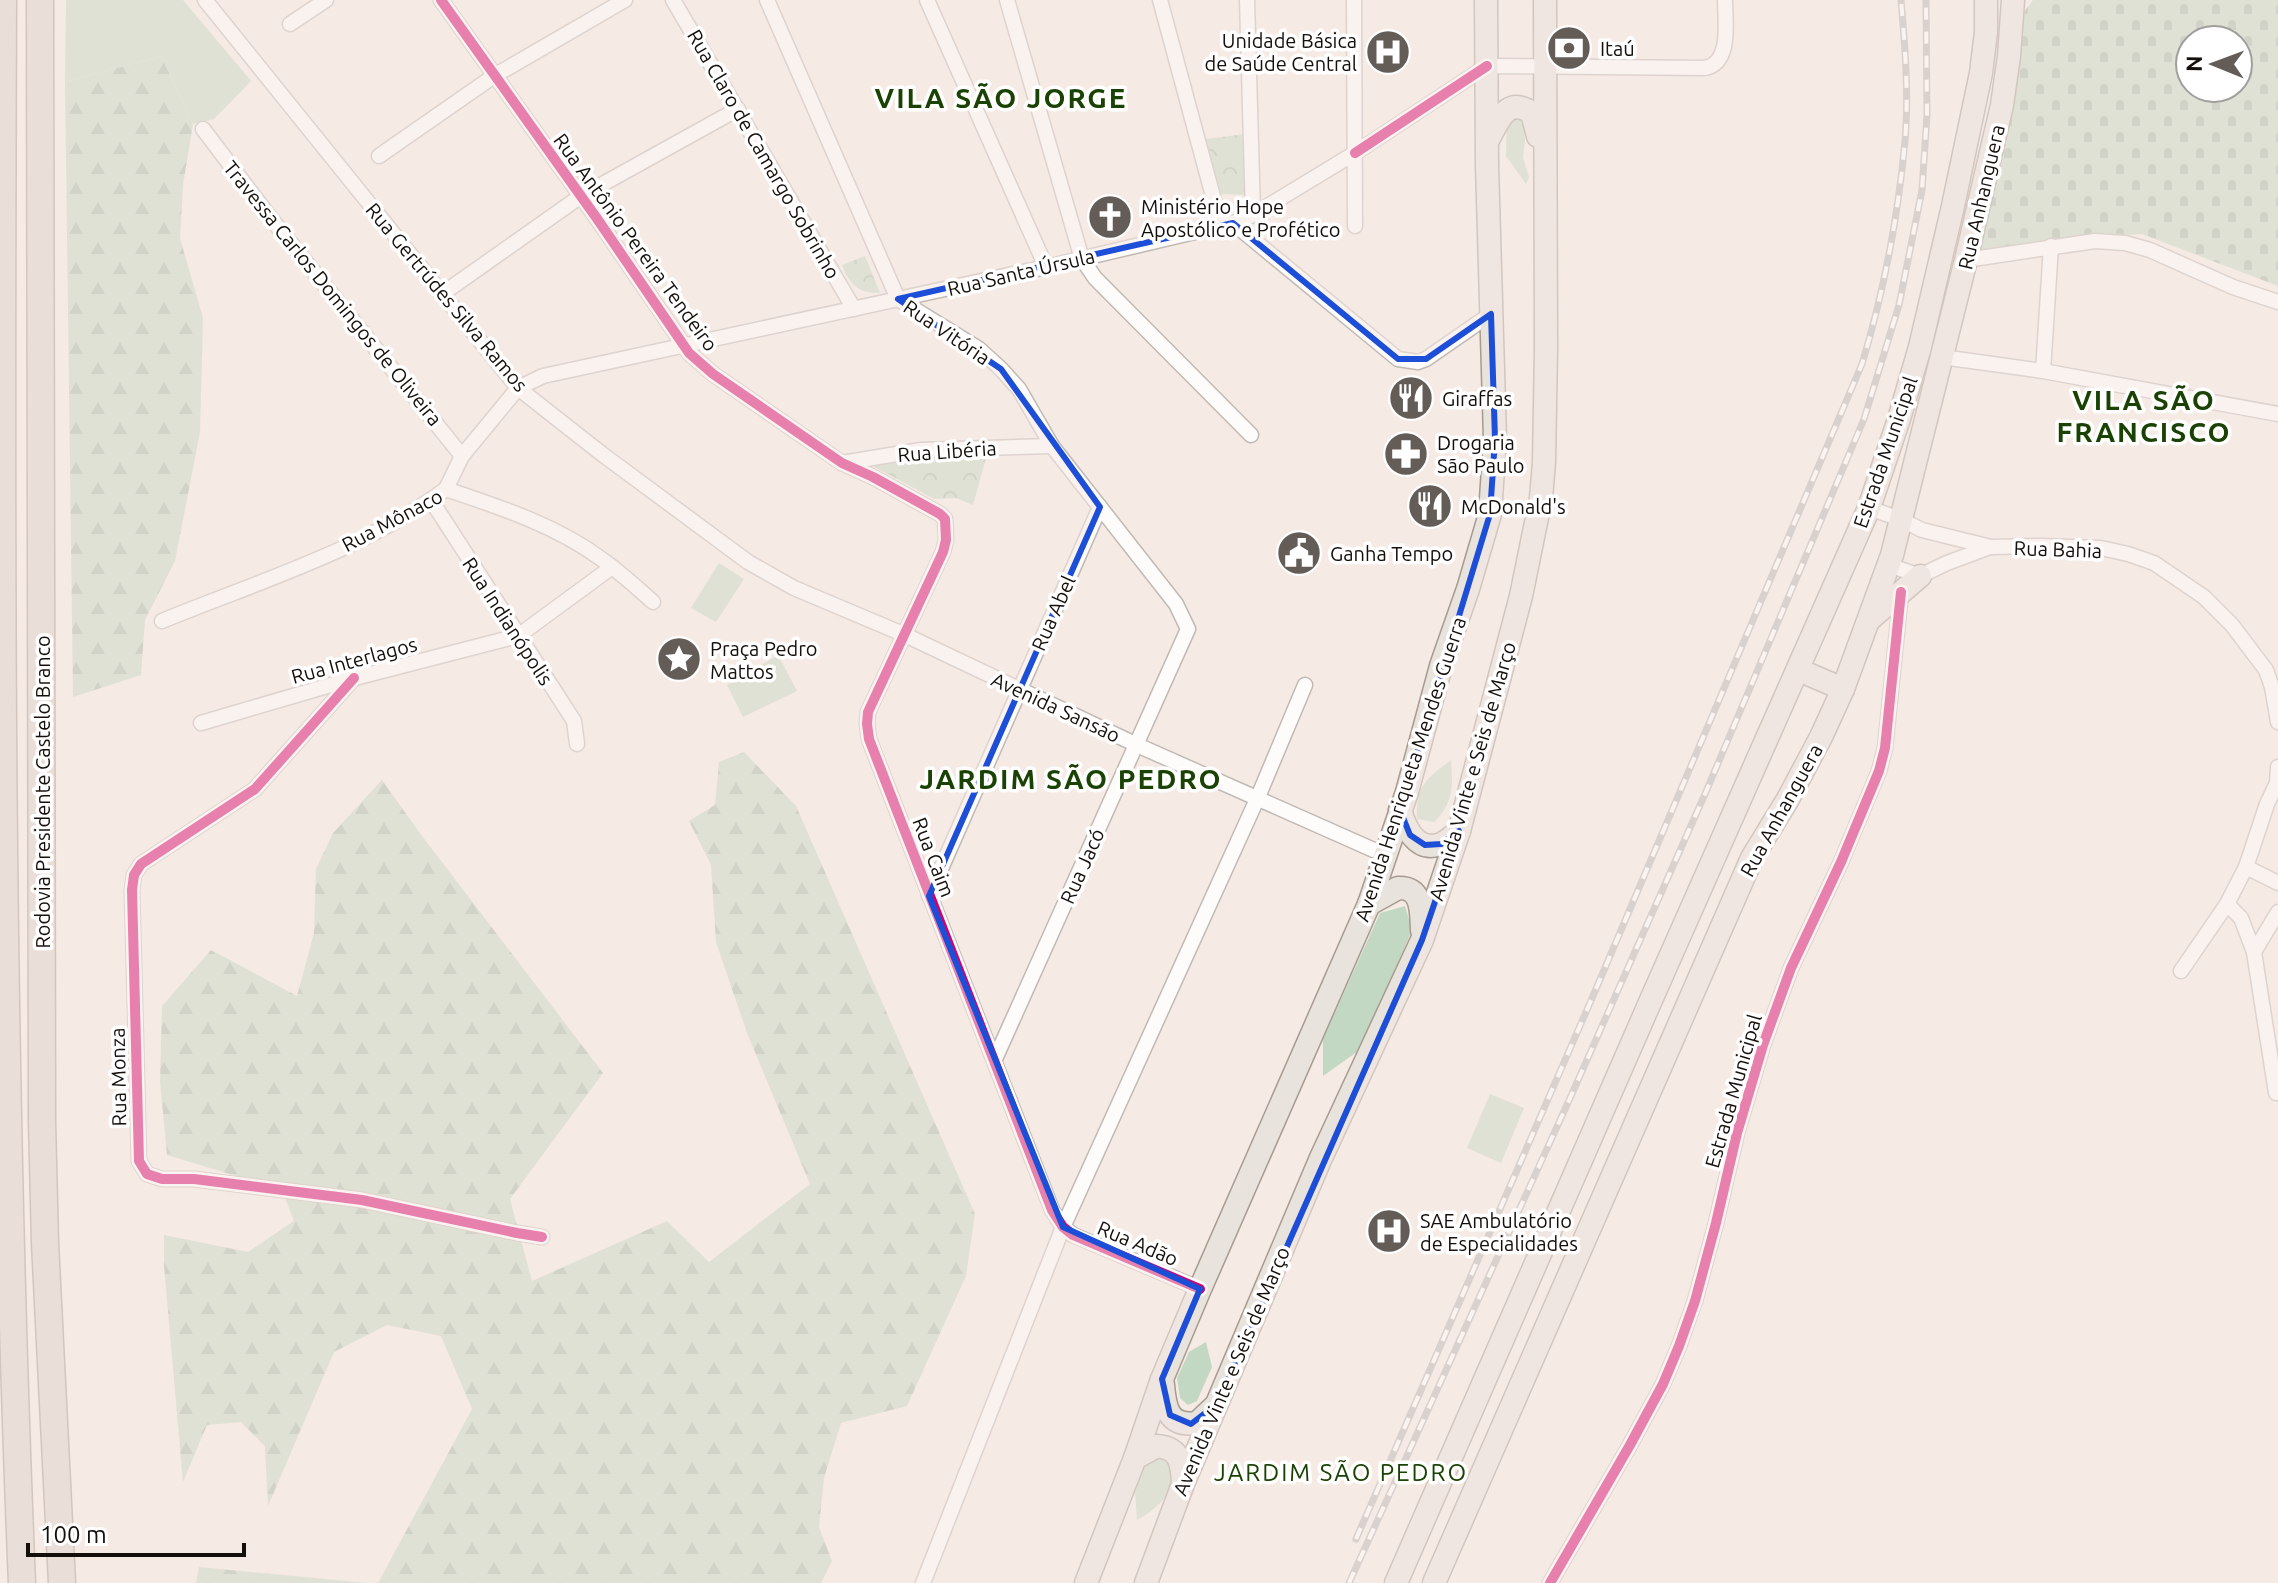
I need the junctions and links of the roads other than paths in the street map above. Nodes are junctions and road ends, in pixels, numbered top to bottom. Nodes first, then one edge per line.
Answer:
1 (3, 0) edge
2 (40, 0) edge
3 (205, 0) edge
4 (326, 0) edge
5 (441, 0) edge
6 (625, 0) edge
7 (673, 0) edge
8 (767, 0) edge
9 (927, 0) edge
10 (1007, 0) edge
11 (1160, 0) edge
12 (1247, 0) edge
13 (1354, 0) edge
14 (1486, 0) edge
15 (1545, 0) edge
16 (1725, 0) edge
17 (1986, 0) edge
18 (2017, 5) edge
19 (290, 24) dead end
20 (1487, 66) junction
21 (1545, 67) junction
22 (494, 76) junction
23 (738, 109) junction
24 (203, 129) dead end
25 (1487, 142) junction
26 (1355, 153) junction
27 (379, 156) dead end
28 (1545, 169) junction
29 (581, 196) junction
30 (1253, 215) junction
31 (1227, 224) junction
32 (1355, 226) dead end
33 (2051, 246) junction
34 (1082, 259) junction
35 (1966, 260) junction
36 (1046, 267) junction
37 (442, 294) junction
38 (898, 299) junction
39 (2278, 302) edge
40 (854, 309) junction
41 (1491, 314) junction
42 (682, 344) junction
43 (1942, 357) junction
44 (2043, 371) junction
45 (518, 388) junction
46 (2278, 414) edge
47 (1251, 435) dead end
48 (1052, 446) junction
49 (462, 456) junction
50 (842, 463) junction
51 (446, 489) junction
52 (431, 500) junction
53 (927, 507) joint
54 (1100, 507) junction
55 (1866, 515) junction
56 (1900, 519) junction
57 (1991, 547) junction
58 (1890, 560) junction
59 (612, 567) junction
60 (1920, 576) junction
61 (1901, 592) junction
62 (1832, 595) junction
63 (653, 602) dead end
64 (1870, 620) junction
65 (162, 621) dead end
66 (1188, 629) joint
67 (903, 634) junction
68 (518, 636) junction
69 (2266, 670) junction
70 (1808, 674) junction
71 (354, 678) junction
72 (1305, 685) dead end
73 (2278, 686) edge
74 (1843, 689) junction
75 (1020, 690) junction
76 (2278, 722) edge
77 (201, 723) dead end
78 (577, 744) dead end
79 (1137, 745) junction
80 (2278, 767) edge
81 (2278, 782) edge
82 (1258, 797) junction
83 (1400, 810) junction
84 (1459, 831) junction
85 (1718, 852) junction
86 (1385, 855) junction
87 (2246, 867) junction
88 (2278, 883) edge
89 (929, 896) junction
90 (1369, 904) junction
91 (2227, 904) junction
92 (2278, 912) edge
93 (1422, 940) junction
94 (2254, 952) junction
95 (2181, 971) dead end
96 (995, 1059) junction
97 (2276, 1093) edge
98 (1063, 1227) junction
99 (542, 1237) dead end
100 (1200, 1289) junction
101 (1162, 1379) junction
102 (1218, 1403) junction
103 (1135, 1458) junction
104 (0, 1467) edge
105 (1183, 1484) junction
106 (13, 1583) edge
107 (22, 1583) edge
108 (62, 1583) edge
109 (923, 1583) edge
110 (1086, 1583) edge
111 (1146, 1583) edge
112 (1396, 1583) edge
113 (1434, 1583) edge
114 (1550, 1583) edge

1 - 107 highway, Rodovia Presidente Castelo Branco
2 - 108 highway, Rodovia Presidente Castelo Branco
3 - 37 street, Rua Gertrúdes Silva Ramos
4 - 19 street
5 - 22 street, Rua Antônio Pereira Tendeiro
6 - 22 street
7 - 23 street, Rua Claro de Camargo Sobrinho
8 - 38 street, Rua Vitória
9 - 36 street
10 - 34 street
11 - 31 street
12 - 30 street
13 - 26 street
14 - 20 main road, Avenida Henriqueta Mendes Guerra
15 - 21 main road, Avenida Vinte e Seis de Março
16 - 21 street
17 - 55 main road, Estrada Municipal
18 - 35 main road, Rua Anhanguera
20 - 21 street
20 - 25 main road, Avenida Henriqueta Mendes Guerra
20 - 26 street, Rua Santa Úrsula
21 - 28 main road, Avenida Vinte e Seis de Março
22 - 27 street
22 - 29 street, Rua Antônio Pereira Tendeiro
23 - 29 street
23 - 40 street, Rua Claro de Camargo Sobrinho
24 - 49 street, Travessa Carlos Domingos de Oliveira
25 - 28 main road
25 - 41 main road, Avenida Henriqueta Mendes Guerra
26 - 30 street, Rua Santa Úrsula
26 - 32 street
28 - 84 main road, Avenida Vinte e Seis de Março
29 - 37 street
29 - 42 street, Rua Antônio Pereira Tendeiro
30 - 31 street, Rua Santa Úrsula
31 - 34 street, Rua Santa Úrsula
31 - 41 street
33 - 35 street
33 - 39 street
33 - 44 street
34 - 36 street, Rua Santa Úrsula
34 - 47 street
35 - 43 main road, Rua Anhanguera
36 - 38 street, Rua Santa Úrsula
37 - 45 street, Rua Gertrúdes Silva Ramos
38 - 40 street, Rua Santa Úrsula
38 - 48 street, Rua Vitória
40 - 42 street, Rua Santa Úrsula
41 - 83 main road, Avenida Henriqueta Mendes Guerra
42 - 45 street, Rua Santa Úrsula
42 - 50 street, Rua Antônio Pereira Tendeiro
43 - 44 street
43 - 56 main road, Rua Anhanguera
44 - 46 street
45 - 49 street
45 - 67 street, Rua Gertrúdes Silva Ramos
48 - 50 street, Rua Libéria
48 - 54 street, Rua Vitória
49 - 51 street
50 - 53 street, Rua Antônio Pereira Tendeiro
51 - 52 street, Rua Mônaco
51 - 59 street, Rua Mônaco
52 - 65 street, Rua Mônaco
52 - 68 street, Rua Indianópolis
53 - 67 street, Rua Caim
54 - 66 street, Rua Vitória
54 - 75 street, Rua Abel
55 - 56 street
55 - 58 main road
55 - 62 main road, Estrada Municipal
56 - 57 street
56 - 58 main road, Rua Anhanguera
57 - 60 street
57 - 69 street, Rua Bahia
58 - 60 street
58 - 64 main road, Rua Anhanguera
59 - 63 street, Rua Mônaco
59 - 68 street, Rua Interlagos
60 - 61 main road
61 - 64 main road
61 - 114 street, Estrada Municipal
62 - 70 main road
62 - 85 main road, Estrada Municipal
64 - 74 main road, Rua Anhanguera
66 - 79 street, Rua Jacó
67 - 75 street, Avenida Sansão
67 - 89 street, Rua Caim
68 - 71 street, Rua Interlagos
68 - 78 street, Rua Indianópolis
69 - 73 street
69 - 76 street, Rua Bahia
70 - 74 main road
70 - 85 main road
71 - 77 street, Rua Interlagos
71 - 99 street, Rua Monza
72 - 82 street
74 - 113 main road, Rua Anhanguera
75 - 79 street, Avenida Sansão
75 - 89 street, Rua Abel
79 - 82 street, Avenida Sansão
79 - 96 street, Rua Jacó
80 - 81 street
81 - 87 street
82 - 86 street, Avenida Sansão
82 - 98 street
83 - 84 main road
83 - 86 main road, Avenida Henriqueta Mendes Guerra
84 - 93 main road, Avenida Vinte e Seis de Março
85 - 112 main road, Estrada Municipal
86 - 90 main road, Avenida Henriqueta Mendes Guerra
87 - 88 street
87 - 91 street
89 - 96 street, Rua Caim
90 - 93 main road
90 - 100 main road, Avenida Henriqueta Mendes Guerra
91 - 94 street
91 - 95 street
92 - 94 street
93 - 102 main road, Avenida Vinte e Seis de Março
94 - 97 street
96 - 98 street, Rua Caim
98 - 100 street, Rua Adão
98 - 109 street
100 - 101 main road, Avenida Henriqueta Mendes Guerra
101 - 102 main road
101 - 103 main road, Avenida Henriqueta Mendes Guerra
102 - 105 main road, Avenida Vinte e Seis de Março
103 - 105 main road
103 - 110 main road, Avenida Henriqueta Mendes Guerra
104 - 106 highway
105 - 111 main road, Avenida Vinte e Seis de Março

